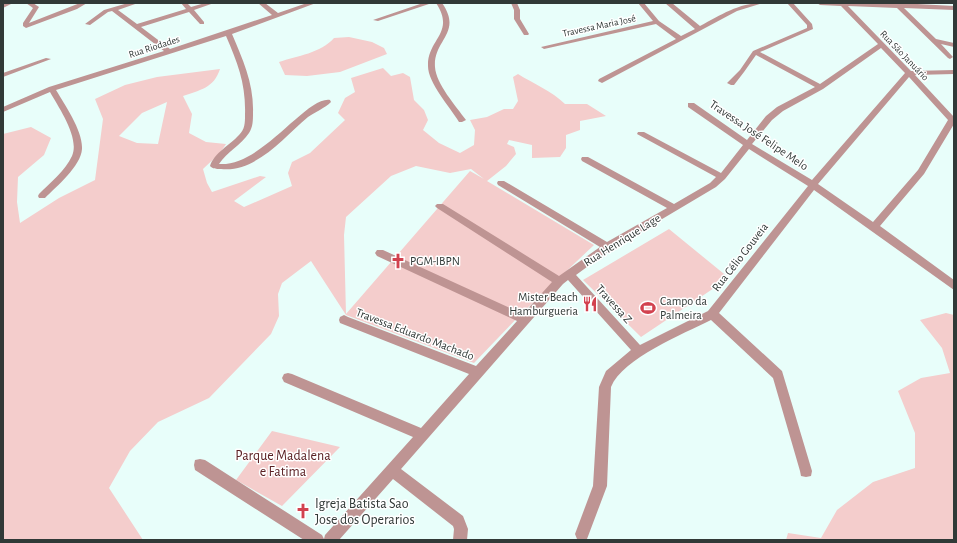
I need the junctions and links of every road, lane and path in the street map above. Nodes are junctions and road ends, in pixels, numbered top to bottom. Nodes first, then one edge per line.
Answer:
1 (10, 3) edge
2 (29, 3) edge
3 (84, 3) edge
4 (135, 3) edge
5 (184, 3) edge
6 (212, 3) edge
7 (261, 3) edge
8 (313, 3) edge
9 (429, 3) edge
10 (439, 3) edge
11 (514, 3) edge
12 (641, 3) edge
13 (668, 3) edge
14 (755, 3) edge
15 (760, 3) edge
16 (790, 3) edge
17 (820, 3) edge
18 (842, 3) edge
19 (898, 5) edge
20 (3, 6) edge
21 (954, 8) edge
22 (113, 9) junction
23 (189, 9) junction
24 (277, 16) junction
25 (376, 20) dead end
26 (657, 22) junction
27 (202, 23) dead end
28 (88, 24) dead end
29 (137, 26) junction
30 (699, 29) junction
31 (228, 33) junction
32 (526, 34) dead end
33 (681, 39) junction
34 (935, 41) junction
35 (881, 44) junction
36 (954, 45) edge
37 (544, 46) dead end
38 (170, 52) junction
39 (755, 52) junction
40 (950, 56) dead end
41 (48, 59) dead end
42 (954, 72) edge
43 (909, 73) junction
44 (3, 75) edge
45 (602, 81) dead end
46 (731, 83) dead end
47 (820, 86) junction
48 (52, 89) junction
49 (327, 102) dead end
50 (692, 105) dead end
51 (3, 110) edge
52 (462, 120) dead end
53 (953, 121) edge
54 (641, 134) dead end
55 (748, 145) junction
56 (585, 159) dead end
57 (722, 177) junction
58 (501, 183) dead end
59 (813, 185) junction
60 (42, 196) dead end
61 (440, 206) dead end
62 (674, 208) junction
63 (874, 228) junction
64 (607, 247) junction
65 (380, 253) dead end
66 (570, 274) junction
67 (559, 281) junction
68 (954, 286) edge
69 (712, 314) junction
70 (524, 319) junction
71 (344, 320) dead end
72 (639, 351) junction
73 (477, 372) junction
74 (288, 378) dead end
75 (422, 434) junction
76 (200, 465) dead end
77 (392, 470) junction
78 (806, 471) dead end
79 (582, 534) dead end
80 (317, 540) edge
81 (330, 540) edge
82 (460, 540) edge

1 - 20 street
2 - 3 street
4 - 22 street
5 - 23 street
6 - 23 street
7 - 24 street
8 - 24 street, Rua Riodades
9 - 25 street
10 - 52 street
11 - 32 street
12 - 26 street
13 - 30 street
14 - 15 street
14 - 30 street
16 - 39 street
17 - 18 street
18 - 19 street
18 - 35 street, Rua São Januário
19 - 21 street
19 - 34 street
22 - 28 street
22 - 29 street
23 - 27 street
23 - 29 street
24 - 31 street, Rua Riodades
26 - 33 street
26 - 37 street, Travessa Maria José
29 - 38 street
30 - 33 street
31 - 38 street, Rua Riodades
31 - 49 street
33 - 45 street
34 - 36 street
34 - 40 street
35 - 43 street, Rua São Januário
35 - 47 street, Rua Henrique Lage
38 - 48 street, Rua Riodades
39 - 46 street
39 - 47 street
41 - 44 street
42 - 43 street
43 - 53 street, Rua São Januário
43 - 59 street, Rua Célio Gouveia
47 - 55 street, Rua Henrique Lage
48 - 51 street, Rua Riodades
48 - 60 street
50 - 55 street, Travessa José Felipe Melo
53 - 63 street
54 - 57 street
55 - 57 street, Rua Henrique Lage
55 - 59 street, Travessa José Felipe Melo
56 - 62 street
57 - 62 street, Rua Henrique Lage
58 - 64 street
59 - 63 street, Travessa José Felipe Melo
59 - 69 street, Rua Célio Gouveia
61 - 67 street
62 - 64 street, Rua Henrique Lage
63 - 68 street, Travessa José Felipe Melo
64 - 66 street, Rua Henrique Lage
65 - 70 street
66 - 67 street, Rua Henrique Lage
66 - 72 street, Travessa Z
67 - 70 street, Rua Henrique Lage
69 - 72 street, Rua Célio Gouveia
69 - 78 street
70 - 73 street, Rua Henrique Lage
71 - 73 street, Travessa Eduardo Machado
72 - 79 street, Rua Célio Gouveia
73 - 75 street, Rua Henrique Lage
74 - 75 street
75 - 77 street, Rua Henrique Lage
76 - 80 street
77 - 81 street, Rua Henrique Lage
77 - 82 street

